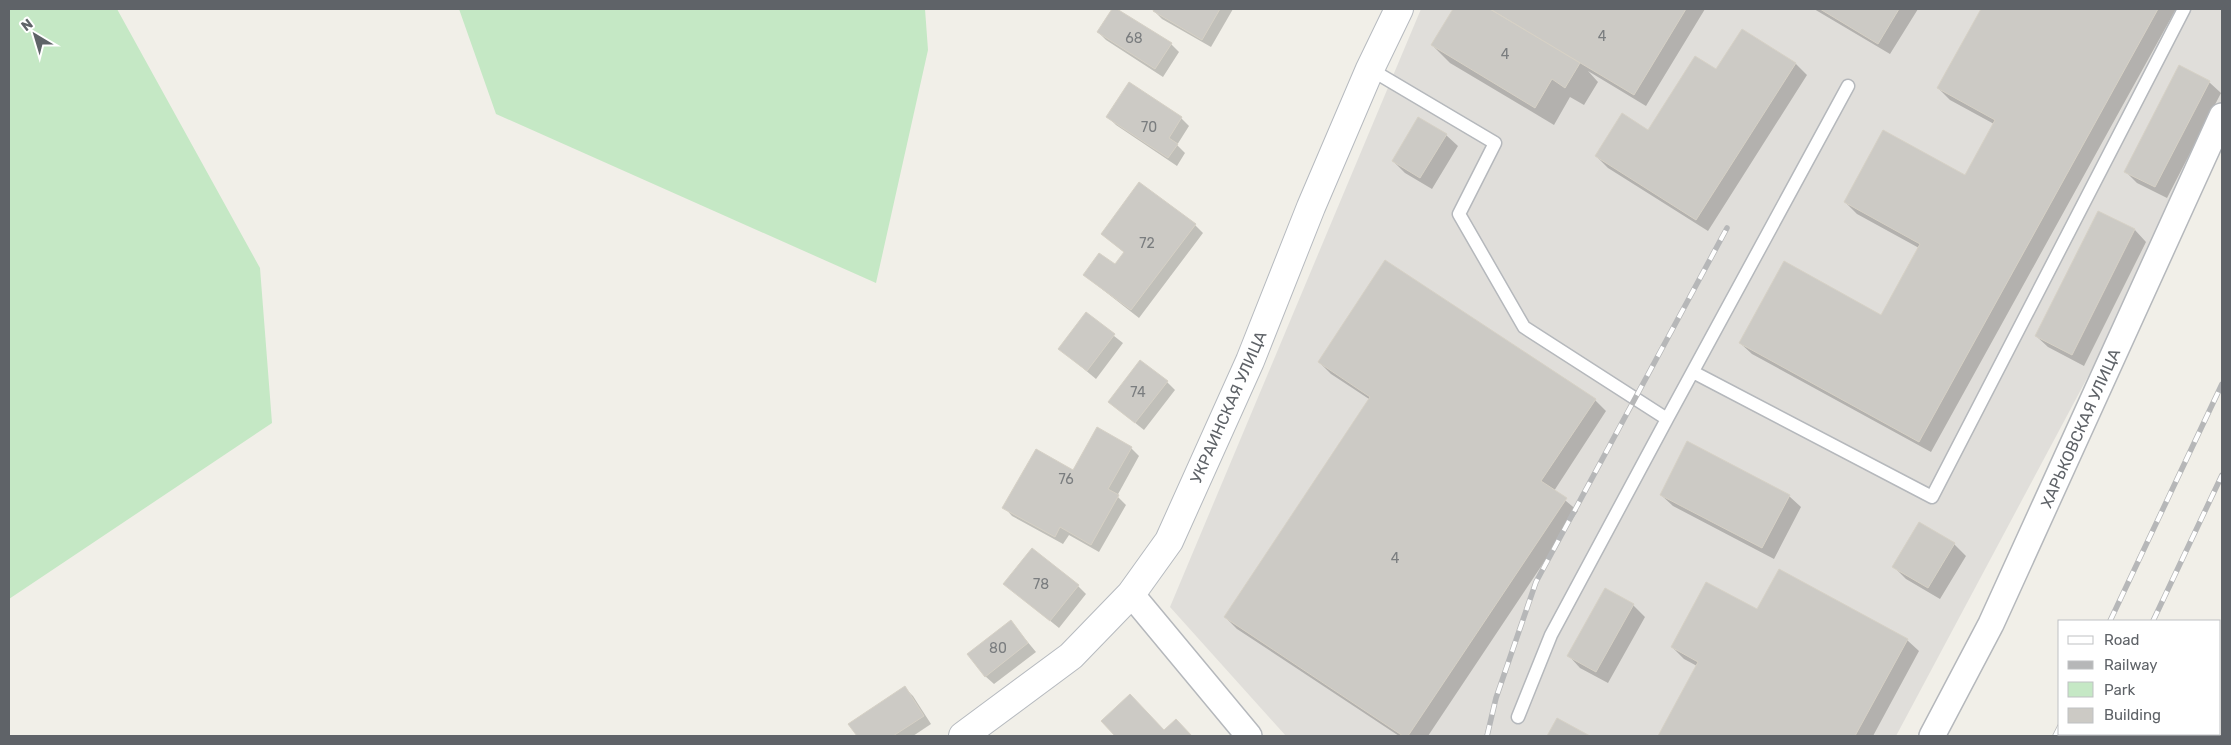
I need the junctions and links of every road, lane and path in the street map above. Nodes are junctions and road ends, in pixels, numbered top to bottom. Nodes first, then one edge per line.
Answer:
1 (1399, 9) edge
2 (2184, 9) edge
3 (1370, 69) junction
4 (1848, 86) dead end
5 (2222, 116) edge
6 (1692, 372) junction
7 (1667, 419) junction
8 (1131, 594) junction
9 (1518, 717) dead end
10 (963, 736) edge
11 (1249, 736) edge
12 (1932, 736) edge

1 - 3 street, УКРАИНСКАЯ УЛИЦА
2 - 6 lane
3 - 7 lane
3 - 8 street, УКРАИНСКАЯ УЛИЦА
4 - 6 lane
5 - 12 street, ХАРЬКОВСКАЯ УЛИЦА
6 - 7 lane
7 - 9 lane
8 - 10 street, УКРАИНСКАЯ УЛИЦА
8 - 11 street

